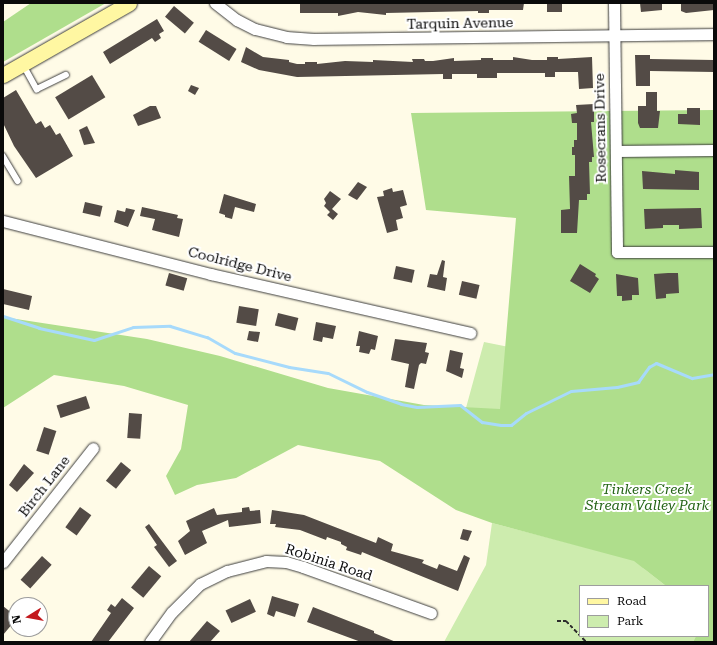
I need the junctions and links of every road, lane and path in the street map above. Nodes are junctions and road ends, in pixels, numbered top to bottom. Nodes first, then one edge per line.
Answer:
1 (129, 3) edge
2 (215, 3) edge
3 (614, 3) edge
4 (714, 34) edge
5 (614, 36) junction
6 (22, 64) junction
7 (3, 75) edge
8 (66, 75) dead end
9 (714, 150) edge
10 (616, 151) junction
11 (3, 156) edge
12 (18, 181) dead end
13 (3, 221) edge
14 (714, 252) edge
15 (470, 333) dead end
16 (93, 448) dead end
17 (3, 562) edge
18 (432, 613) dead end
19 (557, 621) dead end
20 (579, 635) edge
21 (150, 642) edge

1 - 6 main road
2 - 5 street, Tarquin Avenue
3 - 5 street, Rosecrans Drive
4 - 5 street, Tarquin Avenue
5 - 10 street, Rosecrans Drive
6 - 7 main road
6 - 8 lane
9 - 10 street
10 - 14 street, Rosecrans Drive
11 - 12 lane
13 - 15 street, Coolridge Drive
16 - 17 street, Birch Lane
18 - 21 street, Robinia Road
19 - 20 path

